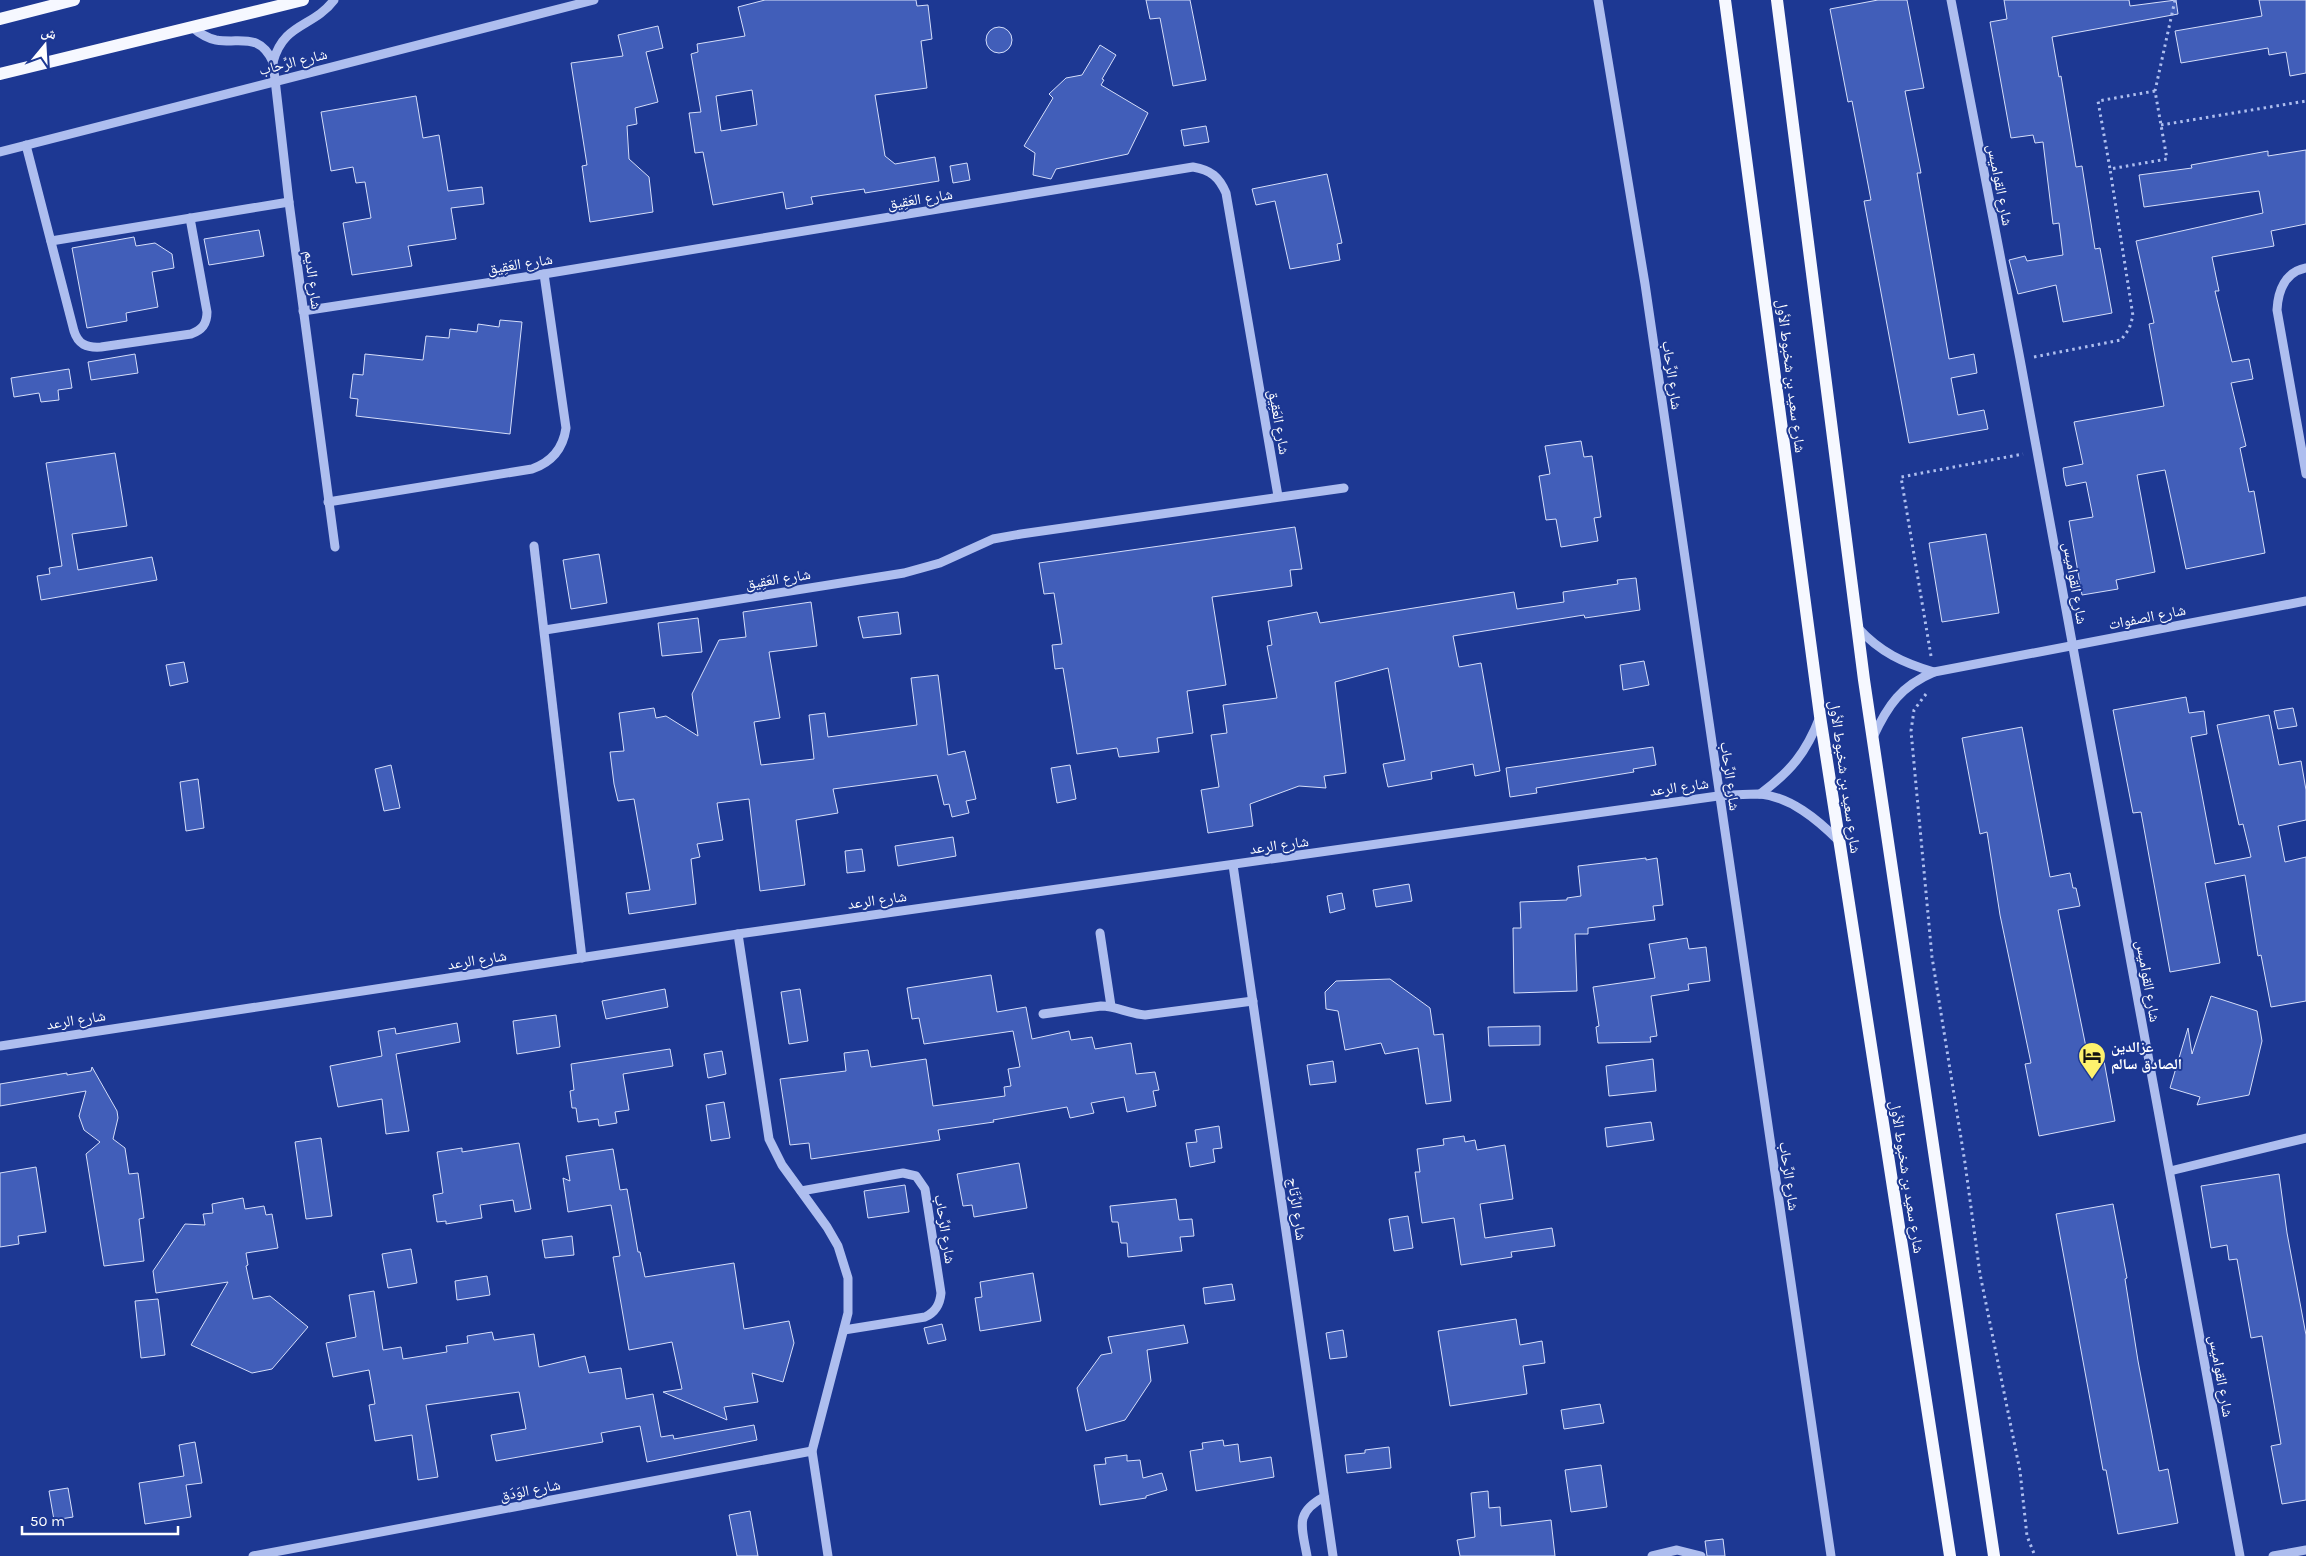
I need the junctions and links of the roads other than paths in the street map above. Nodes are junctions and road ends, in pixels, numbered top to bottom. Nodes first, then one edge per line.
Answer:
1 (74, 0) edge
2 (303, 0) edge
3 (334, 0) edge
4 (594, 0) edge
5 (1598, 0) edge
6 (1951, 0) edge
7 (1778, 1) edge
8 (1725, 2) edge
9 (0, 19) edge
10 (192, 27) junction
11 (273, 62) junction
12 (0, 74) edge
13 (275, 80) junction
14 (26, 145) junction
15 (0, 152) edge
16 (288, 202) junction
17 (190, 218) junction
18 (50, 241) junction
19 (2306, 268) edge
20 (544, 274) junction
21 (303, 311) junction
22 (2306, 470) edge
23 (1344, 488) dead end
24 (1278, 496) junction
25 (328, 502) junction
26 (534, 546) dead end
27 (335, 547) dead end
28 (2306, 601) edge
29 (1857, 626) junction
30 (545, 630) junction
31 (2072, 645) junction
32 (1934, 672) junction
33 (1820, 716) junction
34 (1873, 736) junction
35 (1760, 794) junction
36 (1718, 796) junction
37 (1838, 841) junction
38 (1233, 865) junction
39 (1100, 933) dead end
40 (738, 934) junction
41 (582, 958) junction
42 (1253, 1001) junction
43 (1111, 1006) junction
44 (1042, 1014) dead end
45 (0, 1046) edge
46 (2306, 1138) edge
47 (2170, 1171) junction
48 (801, 1191) junction
49 (844, 1330) junction
50 (812, 1451) junction
51 (1324, 1497) junction
52 (2306, 1550) edge
53 (1995, 1554) edge
54 (253, 1556) edge
55 (828, 1556) edge
56 (1307, 1556) edge
57 (1333, 1556) edge
58 (1652, 1556) edge
59 (1701, 1556) edge
60 (1831, 1556) edge
61 (1950, 1556) edge
62 (2240, 1556) edge
63 (2273, 1556) edge

1 - 9 main road
2 - 10 main road
3 - 11 street
4 - 13 street, شارع الرِّحاب
5 - 36 street, شارع الرِّحاب
6 - 31 street, شارع القواميس
7 - 29 main road, شارع سعيد بن شخبوط الأول
8 - 33 main road, شارع سعيد بن شخبوط الأول
10 - 11 street
10 - 12 main road
11 - 13 street, شارع الديم
13 - 14 street, شارع الرِّحاب
13 - 16 street, شارع الديم
14 - 15 street, شارع الرِّحاب
14 - 18 street
16 - 17 street
16 - 21 street, شارع الديم
17 - 18 street
17 - 18 street
19 - 22 street
20 - 21 street, شارع العَقِيق
20 - 24 street, شارع العَقِيق
20 - 25 street
21 - 25 street, شارع الديم
23 - 24 street, شارع العَقِيق
24 - 30 street, شارع العَقِيق
25 - 27 street, شارع الديم
26 - 30 street
28 - 31 street, شارع الصفوات
29 - 32 street, شارع الصفوات
29 - 34 main road, شارع سعيد بن شخبوط الأول
30 - 41 street
31 - 32 street, شارع الصفوات
31 - 47 street, شارع القواميس
32 - 34 street, شارع الصفوات
33 - 35 street
33 - 37 main road, شارع سعيد بن شخبوط الأول
34 - 53 main road, شارع سعيد بن شخبوط الأول
35 - 36 street, شارع الرعد
35 - 37 street, شارع الرعد
36 - 38 street, شارع الرعد
36 - 60 street, شارع الرِّحاب
37 - 61 main road, شارع سعيد بن شخبوط الأول
38 - 40 street, شارع الرعد
38 - 42 street, شارع الرِّتَاج
39 - 43 street
40 - 41 street, شارع الرعد
40 - 48 street
41 - 45 street, شارع الرعد
42 - 43 street
42 - 51 street, شارع الرِّتَاج
43 - 44 street
46 - 47 street
47 - 62 street, شارع القواميس
48 - 49 street
48 - 49 street, شارع الرِّحاب
49 - 50 street
50 - 54 street, شارع الوَدَق
50 - 55 street
51 - 56 street
51 - 57 street, شارع الرِّتَاج
52 - 63 street
58 - 59 street

